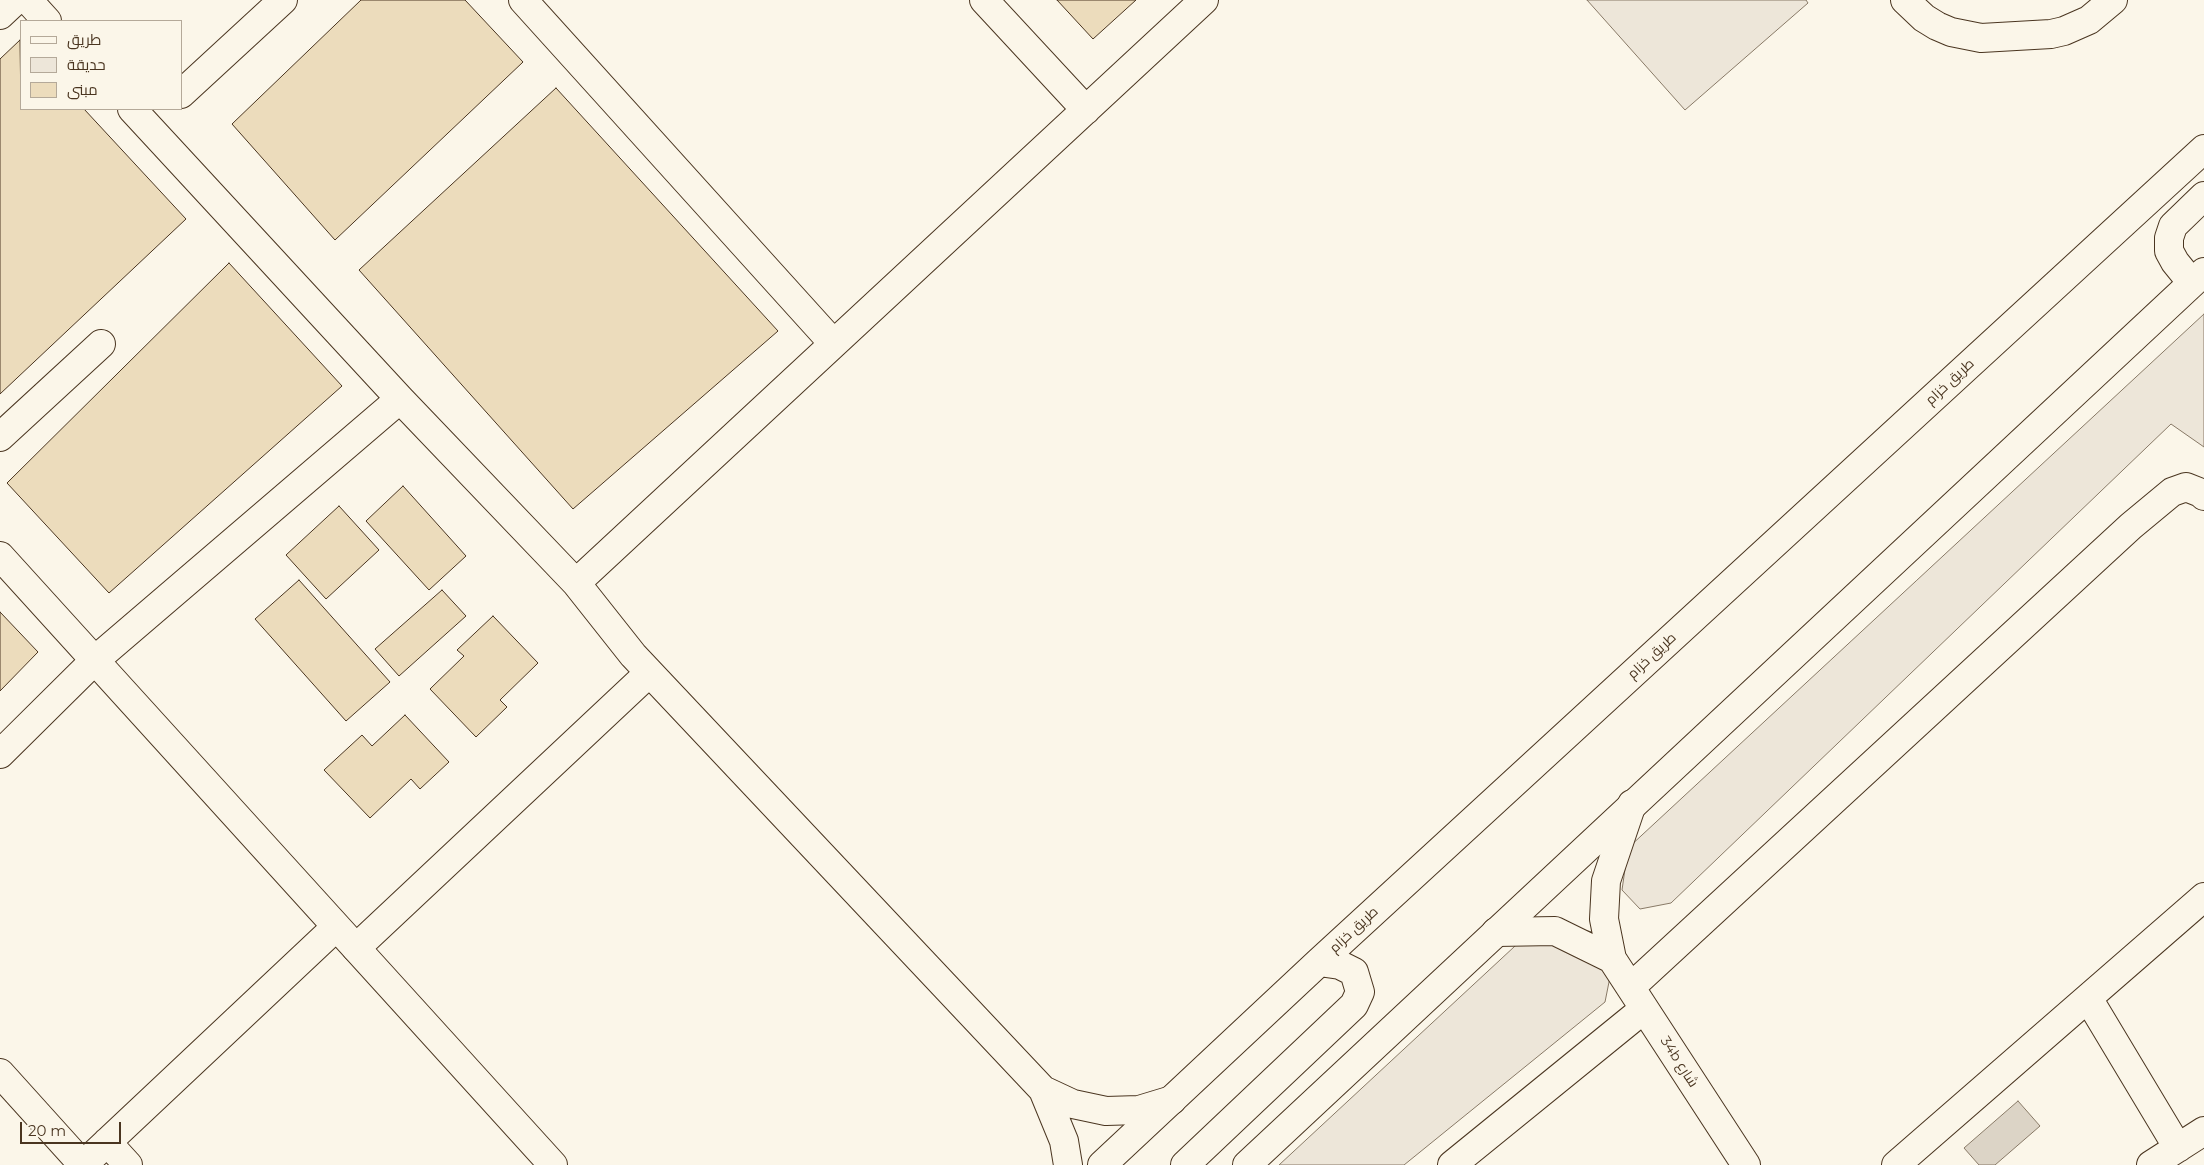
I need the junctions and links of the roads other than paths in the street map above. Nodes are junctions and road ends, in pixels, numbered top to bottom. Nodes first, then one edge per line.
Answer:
1 (16, 0) edge
2 (28, 0) edge
3 (283, 0) edge
4 (524, 0) edge
5 (984, 0) edge
6 (1204, 0) edge
7 (1905, 0) edge
8 (2113, 0) edge
9 (0, 15) edge
10 (46, 20) edge
11 (182, 93) edge
12 (1086, 110) junction
13 (148, 114) edge
14 (2204, 149) edge
15 (2204, 196) edge
16 (2198, 277) edge
17 (833, 343) junction
18 (101, 344) dead end
19 (400, 399) junction
20 (0, 437) edge
21 (2204, 496) edge
22 (0, 556) edge
23 (576, 583) junction
24 (94, 661) junction
25 (649, 673) junction
26 (0, 754) edge
27 (1632, 804) junction
28 (2204, 897) edge
29 (336, 926) junction
30 (1496, 932) junction
31 (356, 948) junction
32 (1612, 959) junction
33 (1318, 962) junction
34 (1637, 998) junction
35 (2088, 998) junction
36 (0, 1073) edge
37 (1042, 1090) junction
38 (1172, 1100) junction
39 (2204, 1131) edge
40 (107, 1142) junction
41 (2178, 1148) junction
42 (83, 1165) edge
43 (128, 1165) edge
44 (553, 1165) edge
45 (1068, 1165) edge
46 (1102, 1165) edge
47 (1185, 1165) edge
48 (1247, 1165) edge
49 (1452, 1165) edge
50 (1746, 1165) edge
51 (1896, 1165) edge
52 (2152, 1165) edge

1 - 9 street
2 - 10 street
3 - 11 street
4 - 17 street
5 - 12 street
6 - 12 street
7 - 8 street
12 - 17 street
13 - 19 street
14 - 33 street, طريق خزام
15 - 16 street
16 - 27 street
17 - 23 street
18 - 20 street
19 - 23 street
19 - 24 street
21 - 34 street
22 - 24 street
23 - 25 street
24 - 26 street
24 - 29 street
25 - 31 street
25 - 37 street
27 - 30 street
27 - 32 street, 34b شارع
28 - 35 street
29 - 31 street
29 - 40 street
30 - 32 street
30 - 48 street
31 - 44 street
32 - 34 street, 34b شارع
33 - 38 street, طريق خزام
33 - 47 street
34 - 49 street
34 - 50 street, 34b شارع
35 - 41 street
35 - 51 street
36 - 42 street
37 - 38 street
37 - 45 street
38 - 46 street, طريق خزام
39 - 41 street
40 - 42 street
40 - 43 street
41 - 52 street

